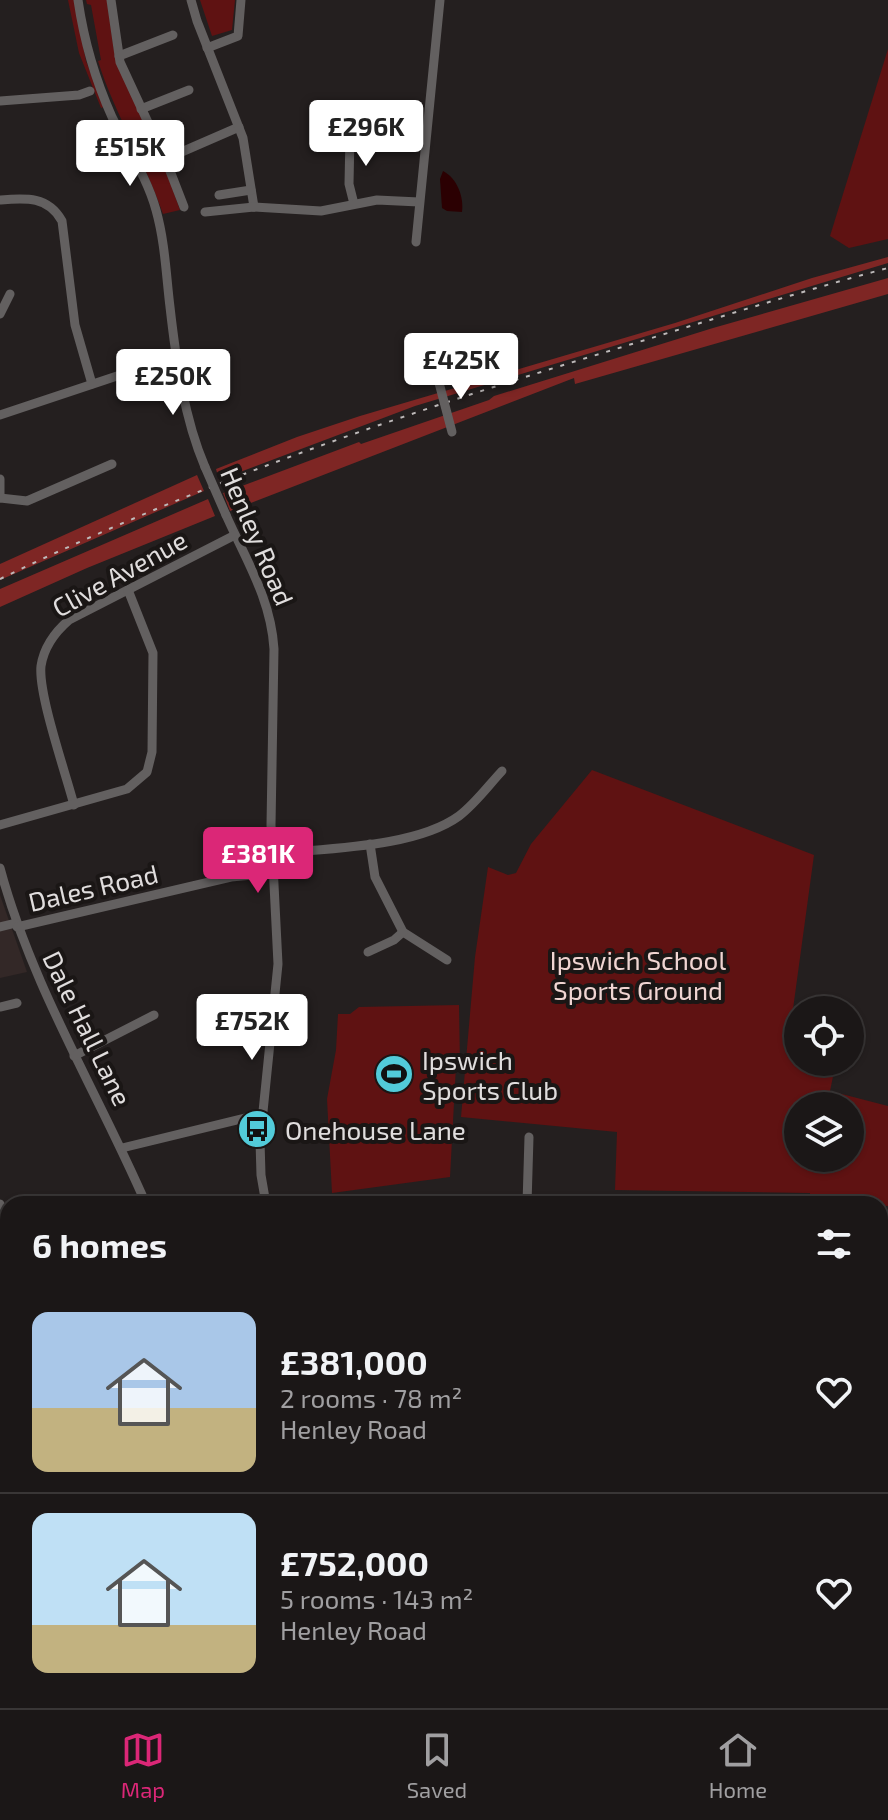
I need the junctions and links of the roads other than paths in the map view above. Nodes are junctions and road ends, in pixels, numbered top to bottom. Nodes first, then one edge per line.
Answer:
1 (78, 0) edge
2 (111, 0) edge
3 (191, 0) edge
4 (241, 0) edge
5 (440, 0) edge
6 (173, 35) dead end
7 (207, 48) junction
8 (119, 56) junction
9 (189, 90) dead end
10 (90, 91) dead end
11 (0, 101) edge
12 (141, 109) junction
13 (239, 127) junction
14 (350, 135) dead end
15 (165, 158) junction
16 (251, 190) junction
17 (219, 195) dead end
18 (0, 200) edge
19 (419, 202) junction
20 (354, 204) junction
21 (184, 207) dead end
22 (254, 207) junction
23 (205, 212) dead end
24 (416, 242) dead end
25 (10, 294) dead end
26 (0, 314) edge
27 (177, 356) junction
28 (438, 379) dead end
29 (92, 384) junction
30 (0, 415) edge
31 (452, 432) dead end
32 (112, 464) dead end
33 (0, 479) edge
34 (0, 498) edge
35 (235, 535) junction
36 (128, 590) junction
37 (502, 771) dead end
38 (74, 805) junction
39 (0, 825) edge
40 (370, 844) junction
41 (272, 854) junction
42 (0, 868) edge
43 (273, 873) junction
44 (17, 925) junction
45 (0, 927) edge
46 (403, 932) junction
47 (368, 952) dead end
48 (447, 960) dead end
49 (17, 1003) dead end
50 (0, 1007) edge
51 (154, 1015) dead end
52 (74, 1056) junction
53 (262, 1114) junction
54 (529, 1137) dead end
55 (122, 1148) junction
56 (140, 1196) edge
57 (265, 1196) edge
58 (527, 1196) edge

1 - 27 street, Henley Road
2 - 8 street
3 - 7 street
4 - 7 street
5 - 19 street
6 - 8 street
7 - 13 street
8 - 12 street
9 - 12 street
10 - 11 street
12 - 15 street
13 - 15 street
13 - 16 street
14 - 20 street
15 - 21 street
16 - 17 street
16 - 22 street
18 - 29 street
19 - 20 street
19 - 24 street
20 - 22 street
22 - 23 street
25 - 26 street
27 - 29 street
27 - 35 street, Henley Road, bridge
28 - 31 street, bridge
29 - 30 street
32 - 34 street
33 - 34 street
35 - 36 street, Clive Avenue
35 - 41 street, Henley Road
36 - 38 street, Clive Avenue
36 - 38 street
37 - 40 street
38 - 39 street
40 - 41 street
40 - 46 street
41 - 43 street, Henley Road
42 - 44 street, Dale Hall Lane
43 - 44 street, Dales Road
43 - 53 street, Henley Road
44 - 45 street, Dales Road
44 - 52 street, Dale Hall Lane
46 - 47 street
46 - 48 street
49 - 50 street
51 - 52 street
52 - 55 street, Dale Hall Lane
53 - 55 street
53 - 57 street, Henley Road
54 - 58 street
55 - 56 street, Dale Hall Lane

